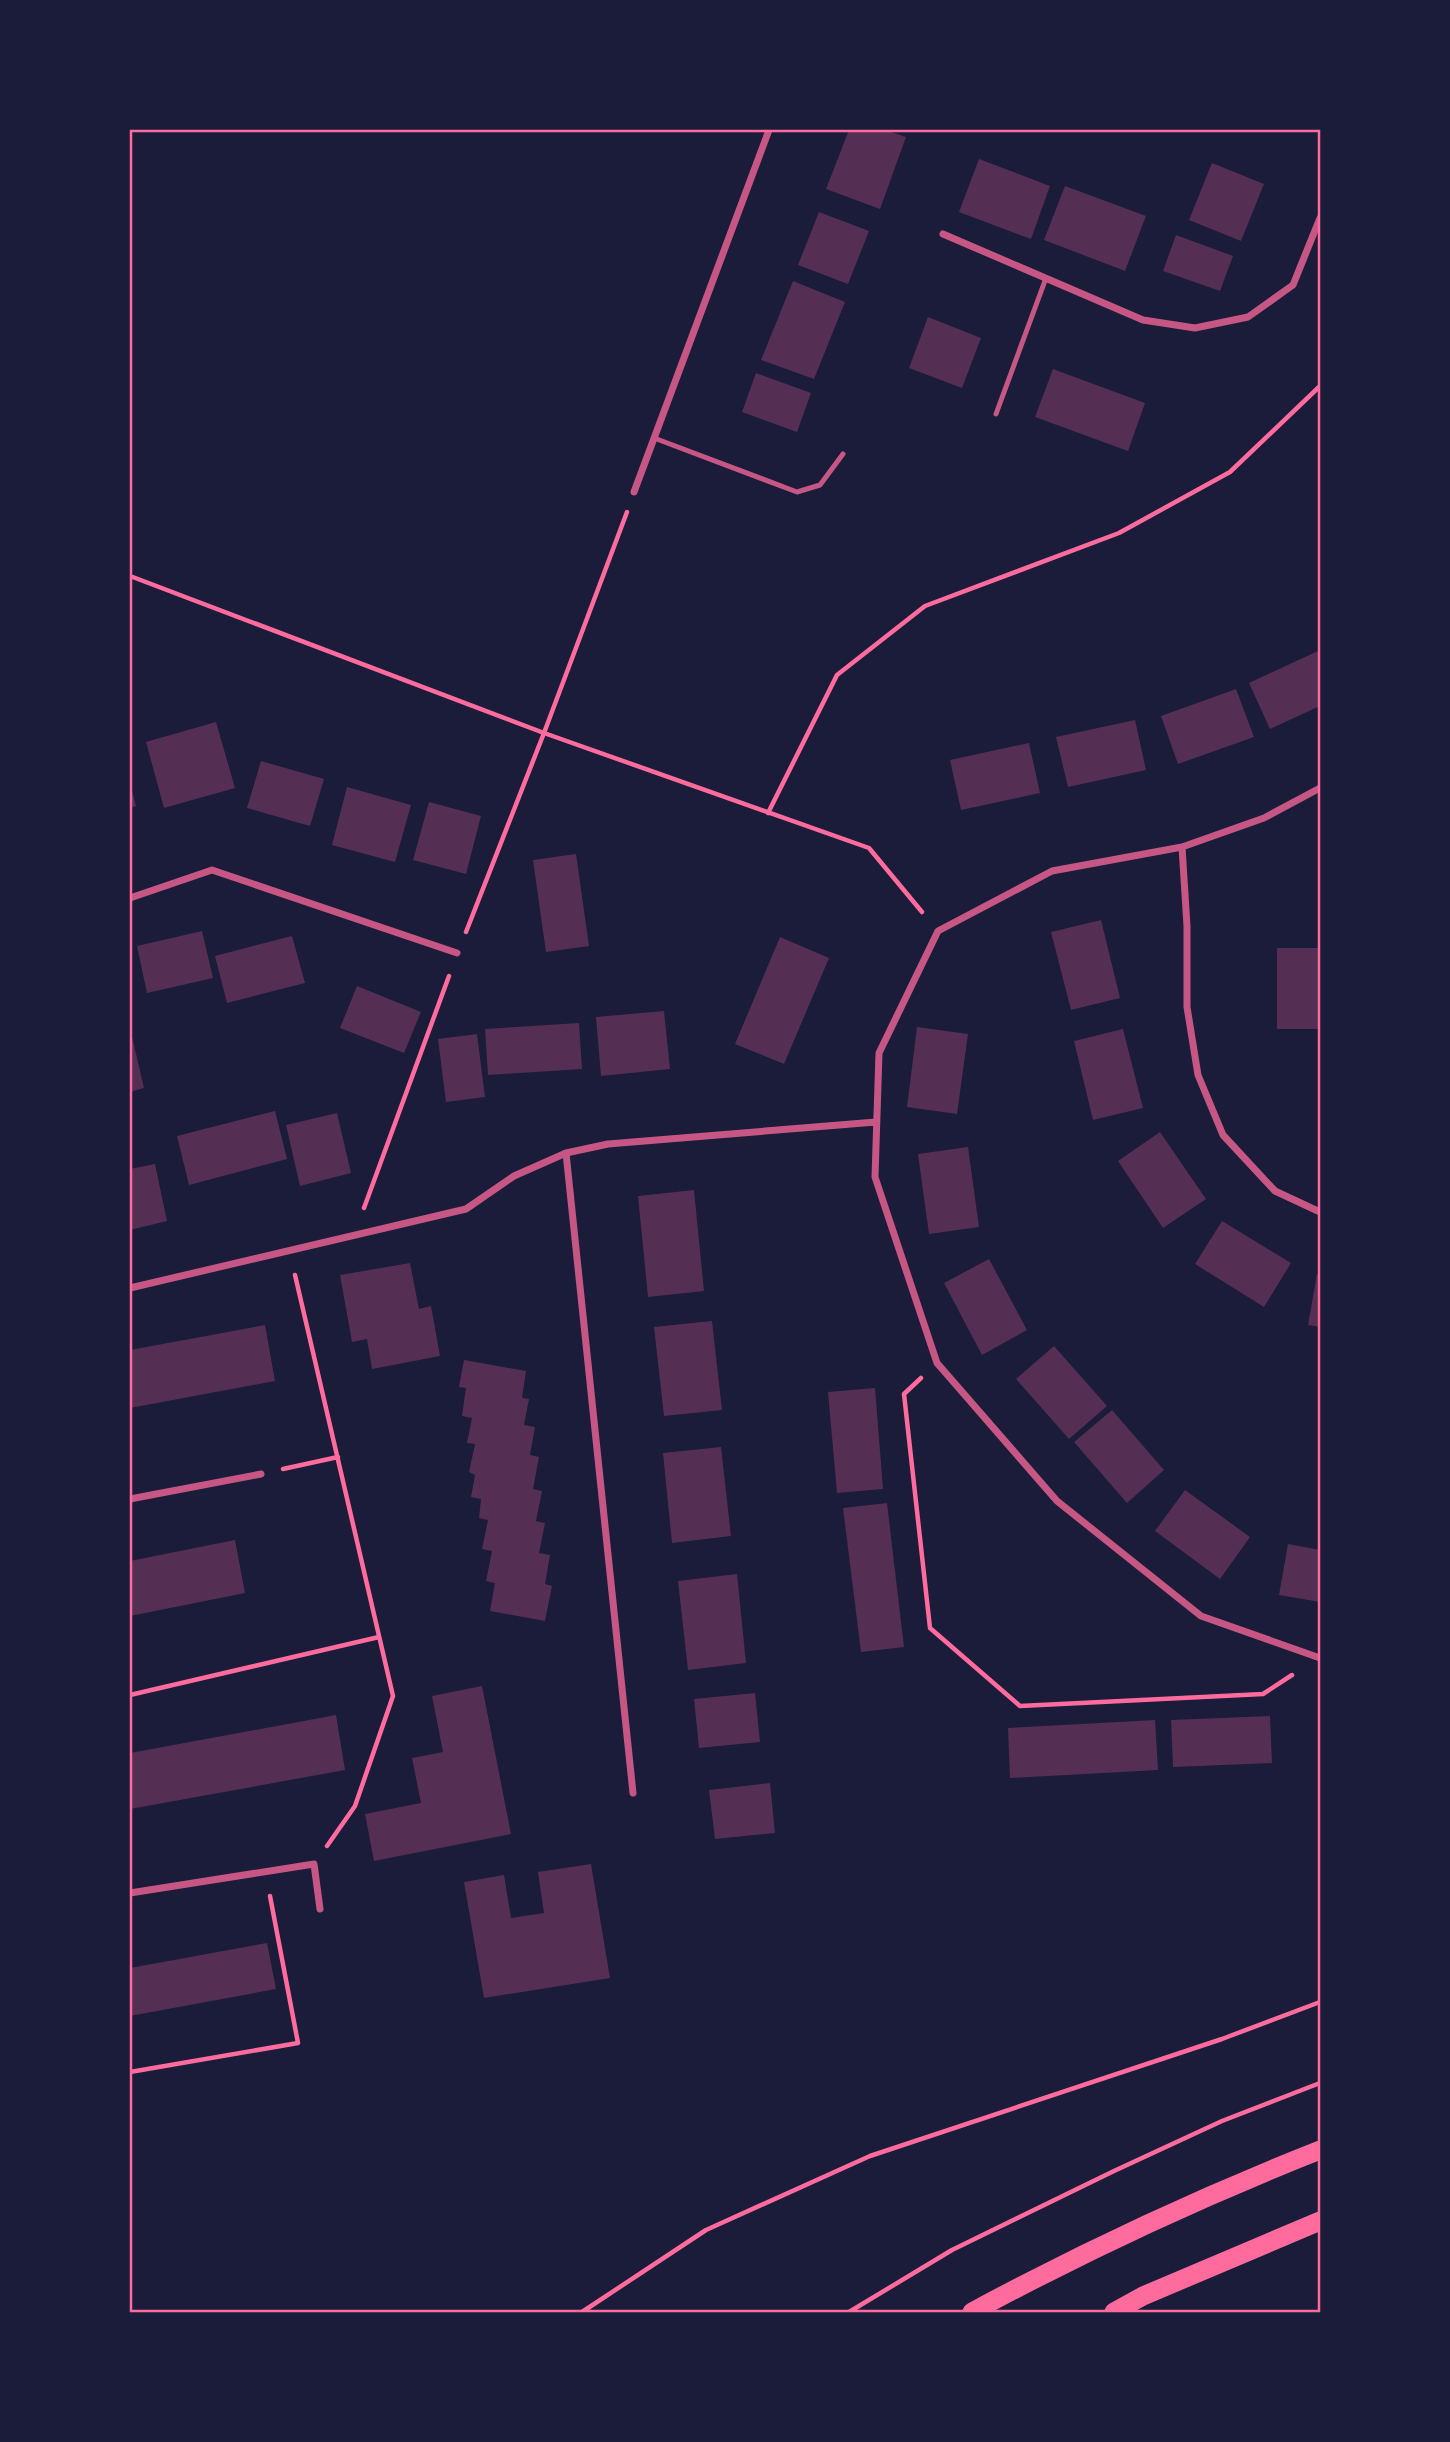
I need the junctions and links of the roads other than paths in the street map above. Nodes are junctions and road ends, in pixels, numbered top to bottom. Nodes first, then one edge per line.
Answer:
1 (769, 130) edge
2 (1321, 218) edge
3 (943, 234) dead end
4 (1046, 278) junction
5 (996, 414) dead end
6 (654, 438) junction
7 (843, 454) dead end
8 (634, 492) road end
9 (1321, 788) edge
10 (1182, 847) junction
11 (130, 898) edge
12 (457, 953) road end
13 (876, 1122) junction
14 (566, 1153) junction
15 (1321, 1212) edge
16 (130, 1288) edge
17 (261, 1474) road end
18 (130, 1499) edge
19 (1319, 1658) edge
20 (633, 1793) dead end
21 (130, 1893) edge
22 (320, 1909) dead end
23 (1321, 2150) edge
24 (1321, 2221) edge
25 (972, 2312) edge
26 (1114, 2312) edge

1 - 6 street
2 - 4 street
3 - 4 street
4 - 5 lane
6 - 7 lane
6 - 8 street
9 - 10 street
10 - 13 street
10 - 15 street
11 - 12 street
13 - 14 street
13 - 19 street
14 - 16 street
14 - 20 street
17 - 18 street
21 - 22 street
23 - 25 highway
24 - 26 highway

